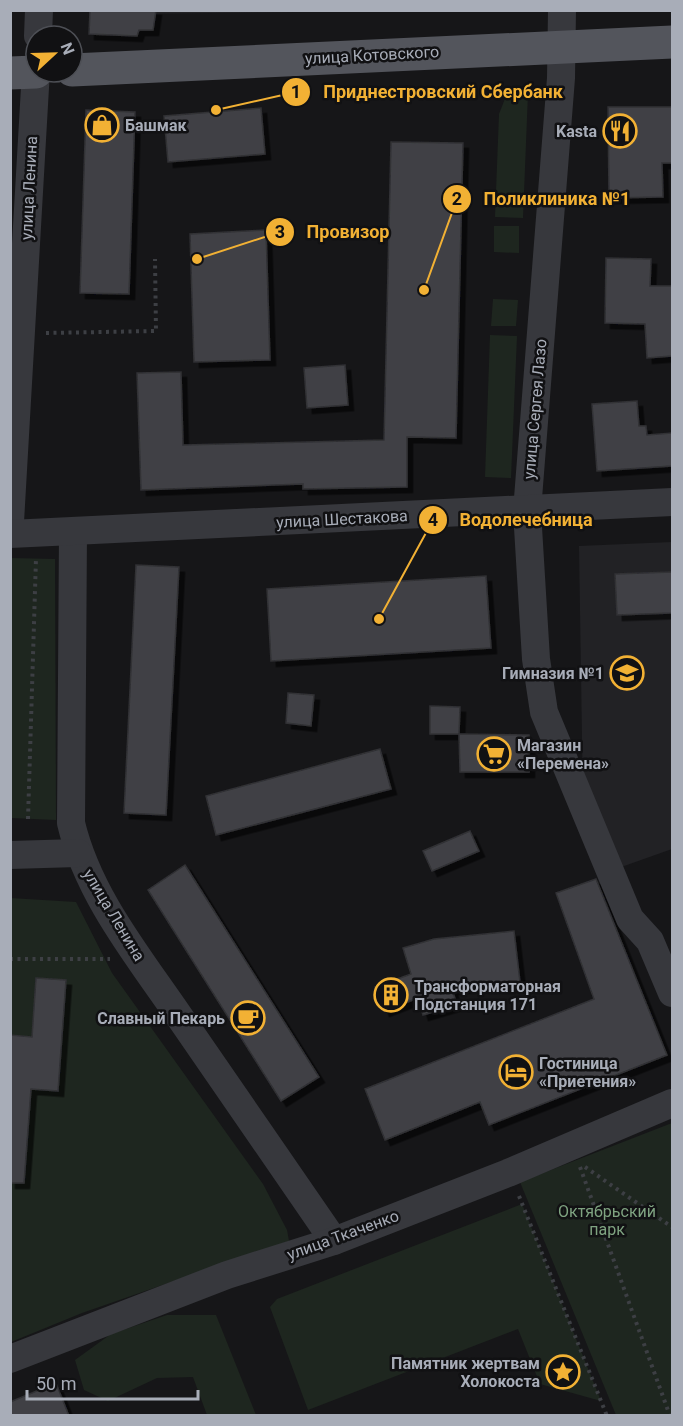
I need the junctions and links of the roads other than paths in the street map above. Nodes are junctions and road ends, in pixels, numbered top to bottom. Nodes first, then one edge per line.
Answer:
1 (562, 10) edge
2 (672, 42) edge
3 (562, 48) junction
4 (84, 69) edge
5 (35, 84) edge
6 (672, 502) edge
7 (527, 511) junction
8 (10, 522) edge
9 (73, 532) junction
10 (10, 534) edge
11 (78, 853) junction
12 (10, 855) edge
13 (672, 993) edge
14 (672, 1103) edge
15 (334, 1241) junction
16 (10, 1359) edge

1 - 3 street, улица Сергея Лазо
2 - 3 main road, улица Котовского
3 - 4 main road, улица Котовского
3 - 7 street, улица Сергея Лазо
5 - 8 street, улица Ленина
6 - 7 street, улица Шестакова
7 - 9 street, улица Шестакова
7 - 13 street, улица Сергея Лазо
9 - 10 street, улица Шестакова
9 - 11 street, улица Ленина
11 - 12 street
11 - 15 street, улица Ленина
14 - 15 street, улица Ткаченко
15 - 16 street, улица Ткаченко

